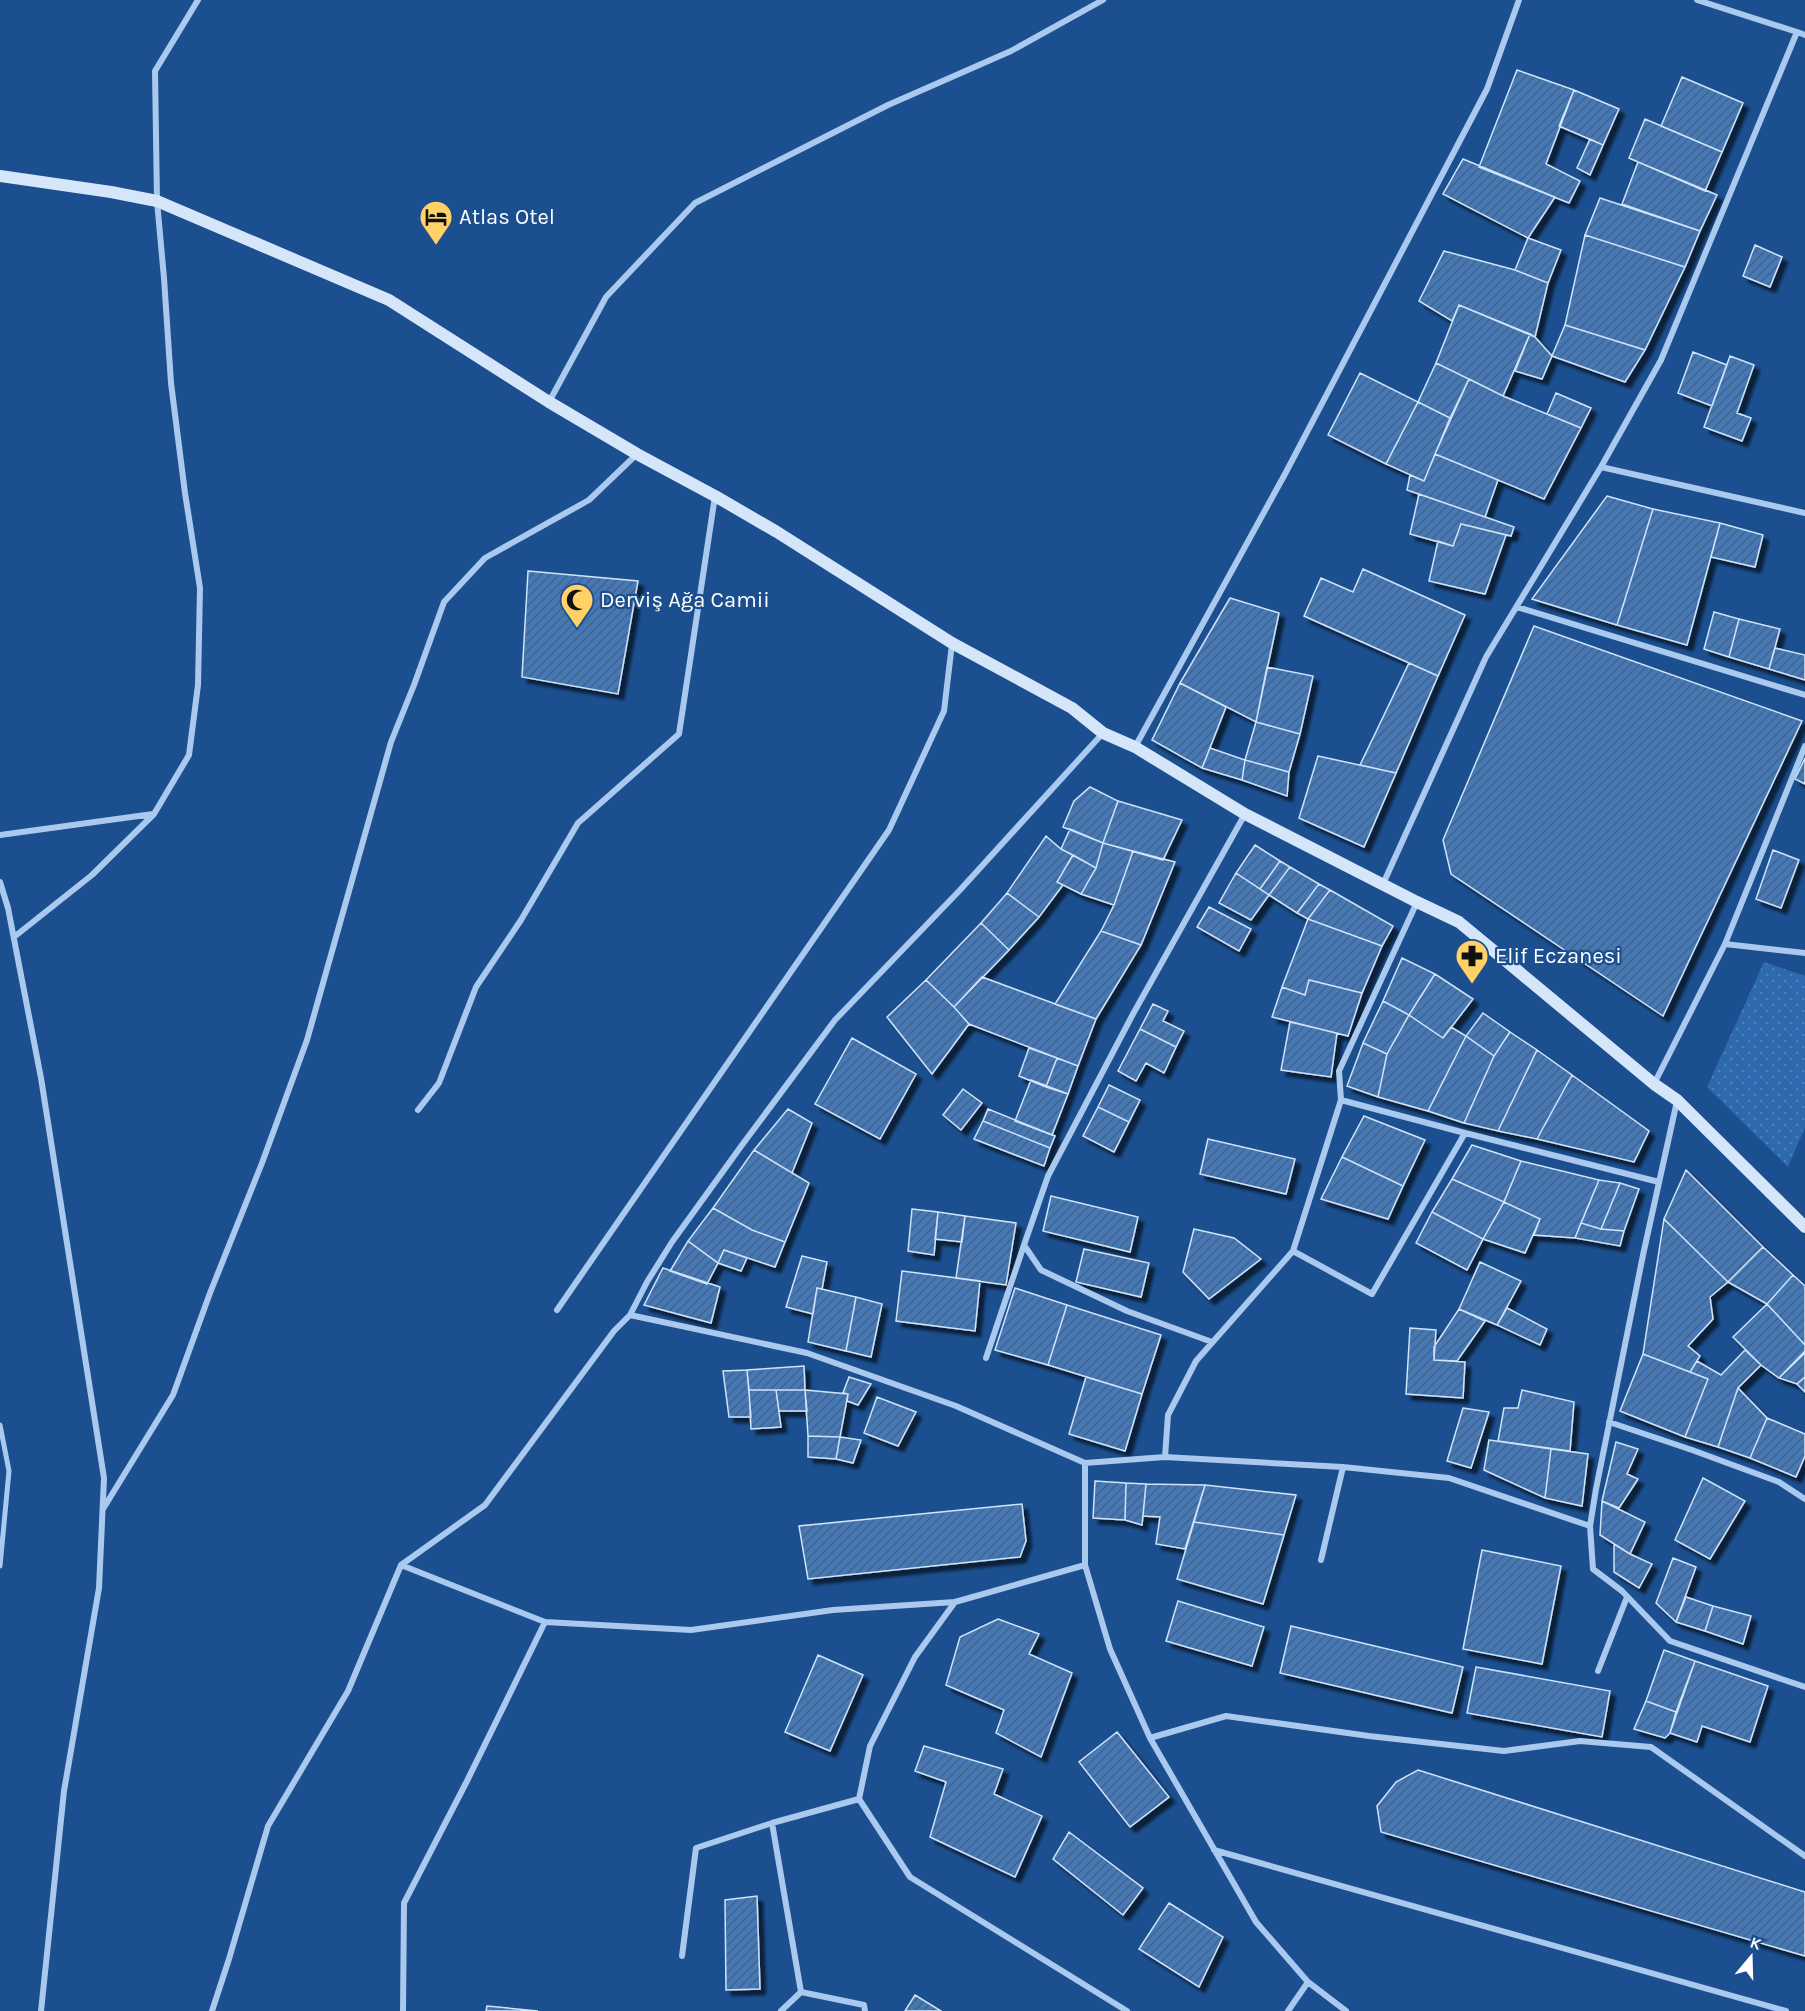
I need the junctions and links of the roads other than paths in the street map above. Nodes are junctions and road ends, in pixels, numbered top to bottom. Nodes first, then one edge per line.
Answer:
1 (198, 0) edge
2 (1102, 0) edge
3 (1519, 0) edge
4 (1697, 0) edge
5 (1797, 32) junction
6 (1805, 34) edge
7 (0, 176) edge
8 (157, 201) junction
9 (549, 402) junction
10 (637, 454) junction
11 (1601, 467) junction
12 (715, 496) junction
13 (1805, 513) edge
14 (1516, 607) junction
15 (952, 643) junction
16 (1805, 695) edge
17 (1103, 733) junction
18 (1805, 746) edge
19 (1135, 747) junction
20 (154, 814) junction
21 (1245, 814) junction
22 (0, 835) edge
23 (0, 882) edge
24 (1383, 884) junction
25 (1417, 902) junction
26 (14, 937) junction
27 (1725, 944) junction
28 (1805, 953) edge
29 (1654, 1084) junction
30 (1341, 1100) junction
31 (1677, 1100) junction
32 (418, 1110) dead end
33 (1465, 1133) junction
34 (1659, 1182) junction
35 (1805, 1227) edge
36 (1024, 1245) junction
37 (1293, 1251) junction
38 (557, 1310) dead end
39 (630, 1315) junction
40 (1212, 1342) junction
41 (986, 1358) dead end
42 (1609, 1422) junction
43 (0, 1425) edge
44 (1165, 1457) junction
45 (1084, 1463) junction
46 (1343, 1467) junction
47 (1805, 1499) edge
48 (103, 1509) junction
49 (1590, 1526) junction
50 (1322, 1560) dead end
51 (401, 1564) junction
52 (1085, 1565) junction
53 (0, 1566) edge
54 (1627, 1597) junction
55 (955, 1602) junction
56 (545, 1622) junction
57 (1598, 1671) dead end
58 (1805, 1687) edge
59 (1150, 1738) junction
60 (859, 1799) junction
61 (772, 1823) junction
62 (1214, 1850) junction
63 (1805, 1856) edge
64 (682, 1956) dead end
65 (1308, 1982) junction
66 (801, 1992) junction
67 (41, 2011) edge
68 (212, 2011) edge
69 (403, 2011) edge
70 (781, 2011) edge
71 (865, 2011) edge
72 (1127, 2011) edge
73 (1288, 2011) edge
74 (1346, 2011) edge
75 (1786, 2011) edge

1 - 8 street
2 - 9 street
3 - 19 street
4 - 5 street
5 - 6 street
5 - 11 street
7 - 8 main road
8 - 9 main road
8 - 20 street
9 - 10 main road
10 - 12 main road
10 - 48 street
11 - 13 street
11 - 14 street
12 - 15 main road
12 - 32 street
14 - 16 street
14 - 24 street
15 - 17 main road
15 - 38 street
17 - 19 main road
17 - 39 street
18 - 27 street
19 - 21 main road
20 - 22 street
20 - 26 street
21 - 24 main road
21 - 36 street
23 - 26 street
24 - 25 main road
25 - 29 main road
25 - 30 street
26 - 48 street
27 - 28 street
27 - 29 street
29 - 31 main road
30 - 33 street
30 - 37 street
31 - 34 street
31 - 35 main road
33 - 34 street
33 - 37 street
34 - 42 street
36 - 40 street
36 - 41 street
37 - 40 street
39 - 45 street
39 - 51 street
40 - 44 street
42 - 47 street
42 - 49 street
43 - 53 street
44 - 45 street
44 - 46 street
45 - 52 street
46 - 49 street
46 - 50 street
48 - 67 street
49 - 54 street
51 - 56 street
51 - 68 street
52 - 55 street
52 - 59 street
54 - 57 street
54 - 58 street
55 - 56 street
55 - 60 street
56 - 69 street
59 - 62 street
59 - 63 street
60 - 61 street
60 - 72 street
61 - 64 street
61 - 66 street
62 - 65 street
62 - 75 street
65 - 73 street
65 - 74 street
66 - 70 street
66 - 71 street

